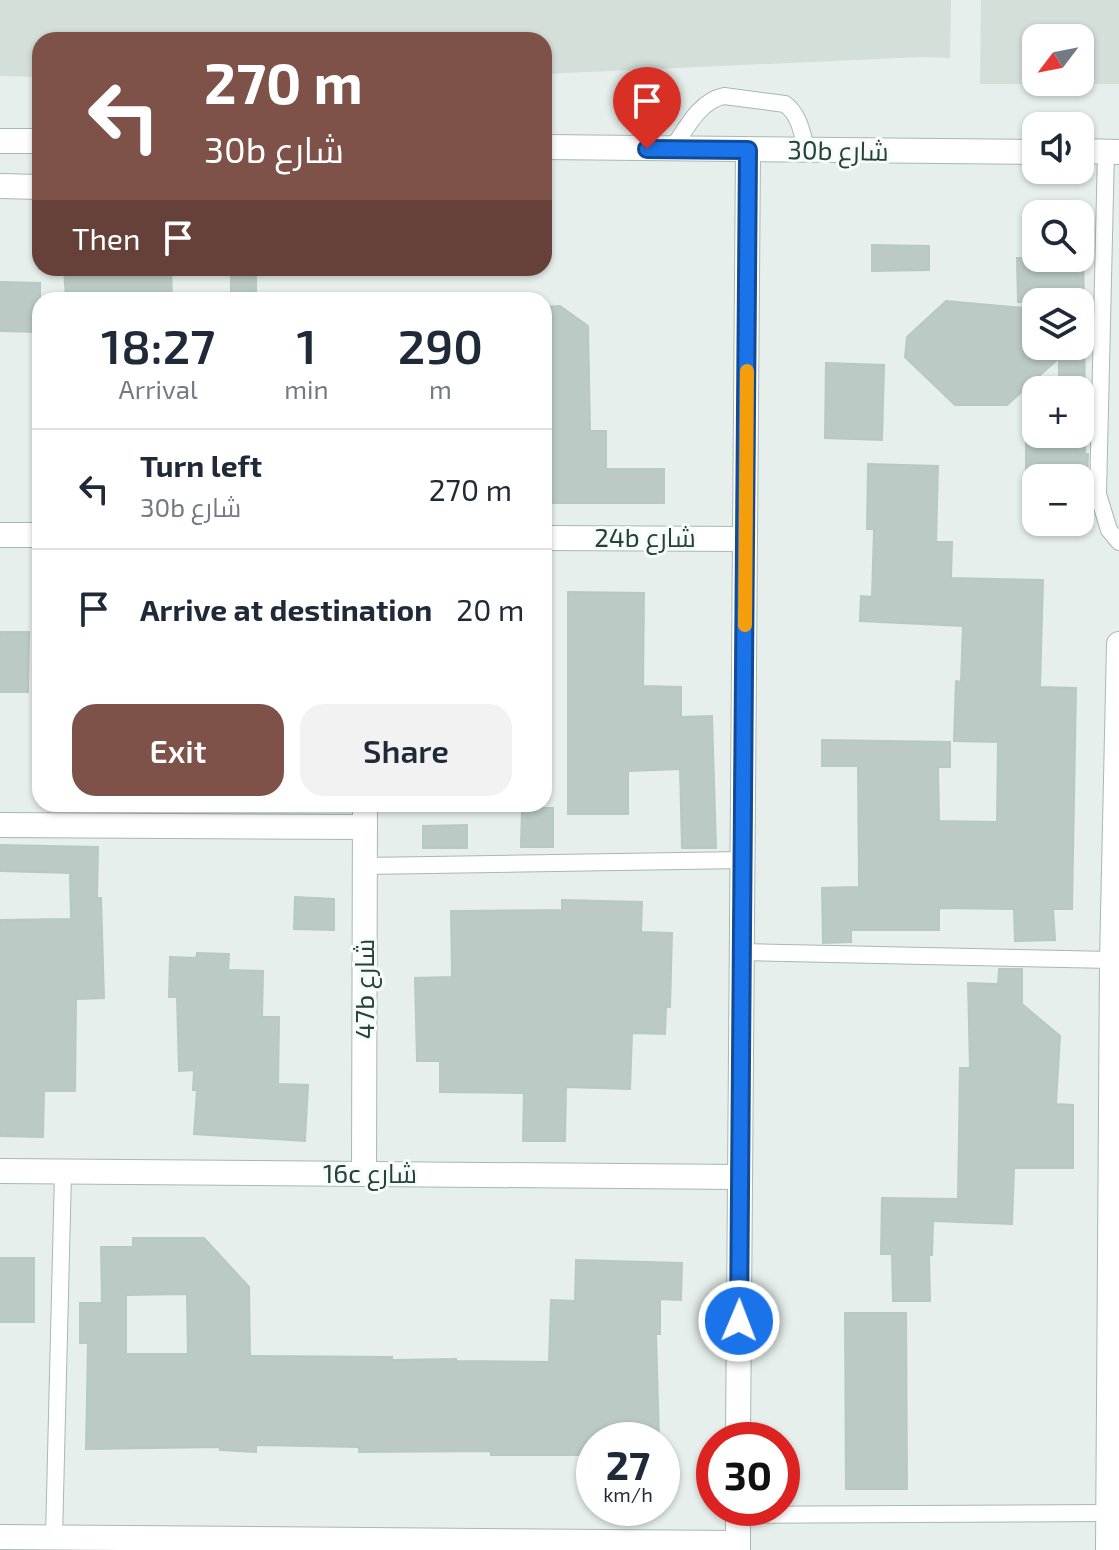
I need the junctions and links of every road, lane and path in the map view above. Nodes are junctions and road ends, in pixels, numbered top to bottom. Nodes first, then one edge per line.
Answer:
1 (0, 141) edge
2 (32, 141) edge
3 (552, 147) edge
4 (672, 149) junction
5 (748, 150) junction
6 (807, 151) junction
7 (1113, 151) edge
8 (1022, 152) edge
9 (0, 186) edge
10 (32, 187) edge
11 (0, 535) edge
12 (32, 535) edge
13 (552, 538) edge
14 (745, 539) junction
15 (1119, 542) edge
16 (1119, 644) edge
17 (365, 816) edge
18 (0, 825) edge
19 (743, 860) junction
20 (365, 866) junction
21 (742, 952) junction
22 (1112, 960) junction
23 (0, 1171) edge
24 (63, 1172) junction
25 (364, 1174) junction
26 (740, 1177) junction
27 (738, 1422) edge
28 (800, 1512) edge
29 (1108, 1513) junction
30 (0, 1537) edge
31 (54, 1537) junction
32 (274, 1544) edge
33 (368, 1545) edge
34 (451, 1545) edge
35 (641, 1546) edge
36 (738, 1546) edge
37 (1108, 1550) edge

1 - 2 street
3 - 4 street, 30b شارع
4 - 5 street, 30b شارع
4 - 6 lane
5 - 6 street, 30b شارع
5 - 14 street
6 - 8 street, 30b شارع
7 - 15 lane
9 - 10 street
11 - 12 street
13 - 14 street, 24b شارع
14 - 19 street
16 - 22 street
17 - 18 street
17 - 20 street, 47b شارع
19 - 20 lane
19 - 21 street
20 - 25 street, 47b شارع
21 - 22 lane
21 - 26 street
22 - 29 street
23 - 24 street, 16c شارع
24 - 25 street, 16c شارع
24 - 31 lane
25 - 26 street, 16c شارع
26 - 27 street
28 - 29 lane
29 - 37 street
30 - 31 street
31 - 32 street
32 - 33 street
33 - 34 street
34 - 35 street
35 - 36 street

